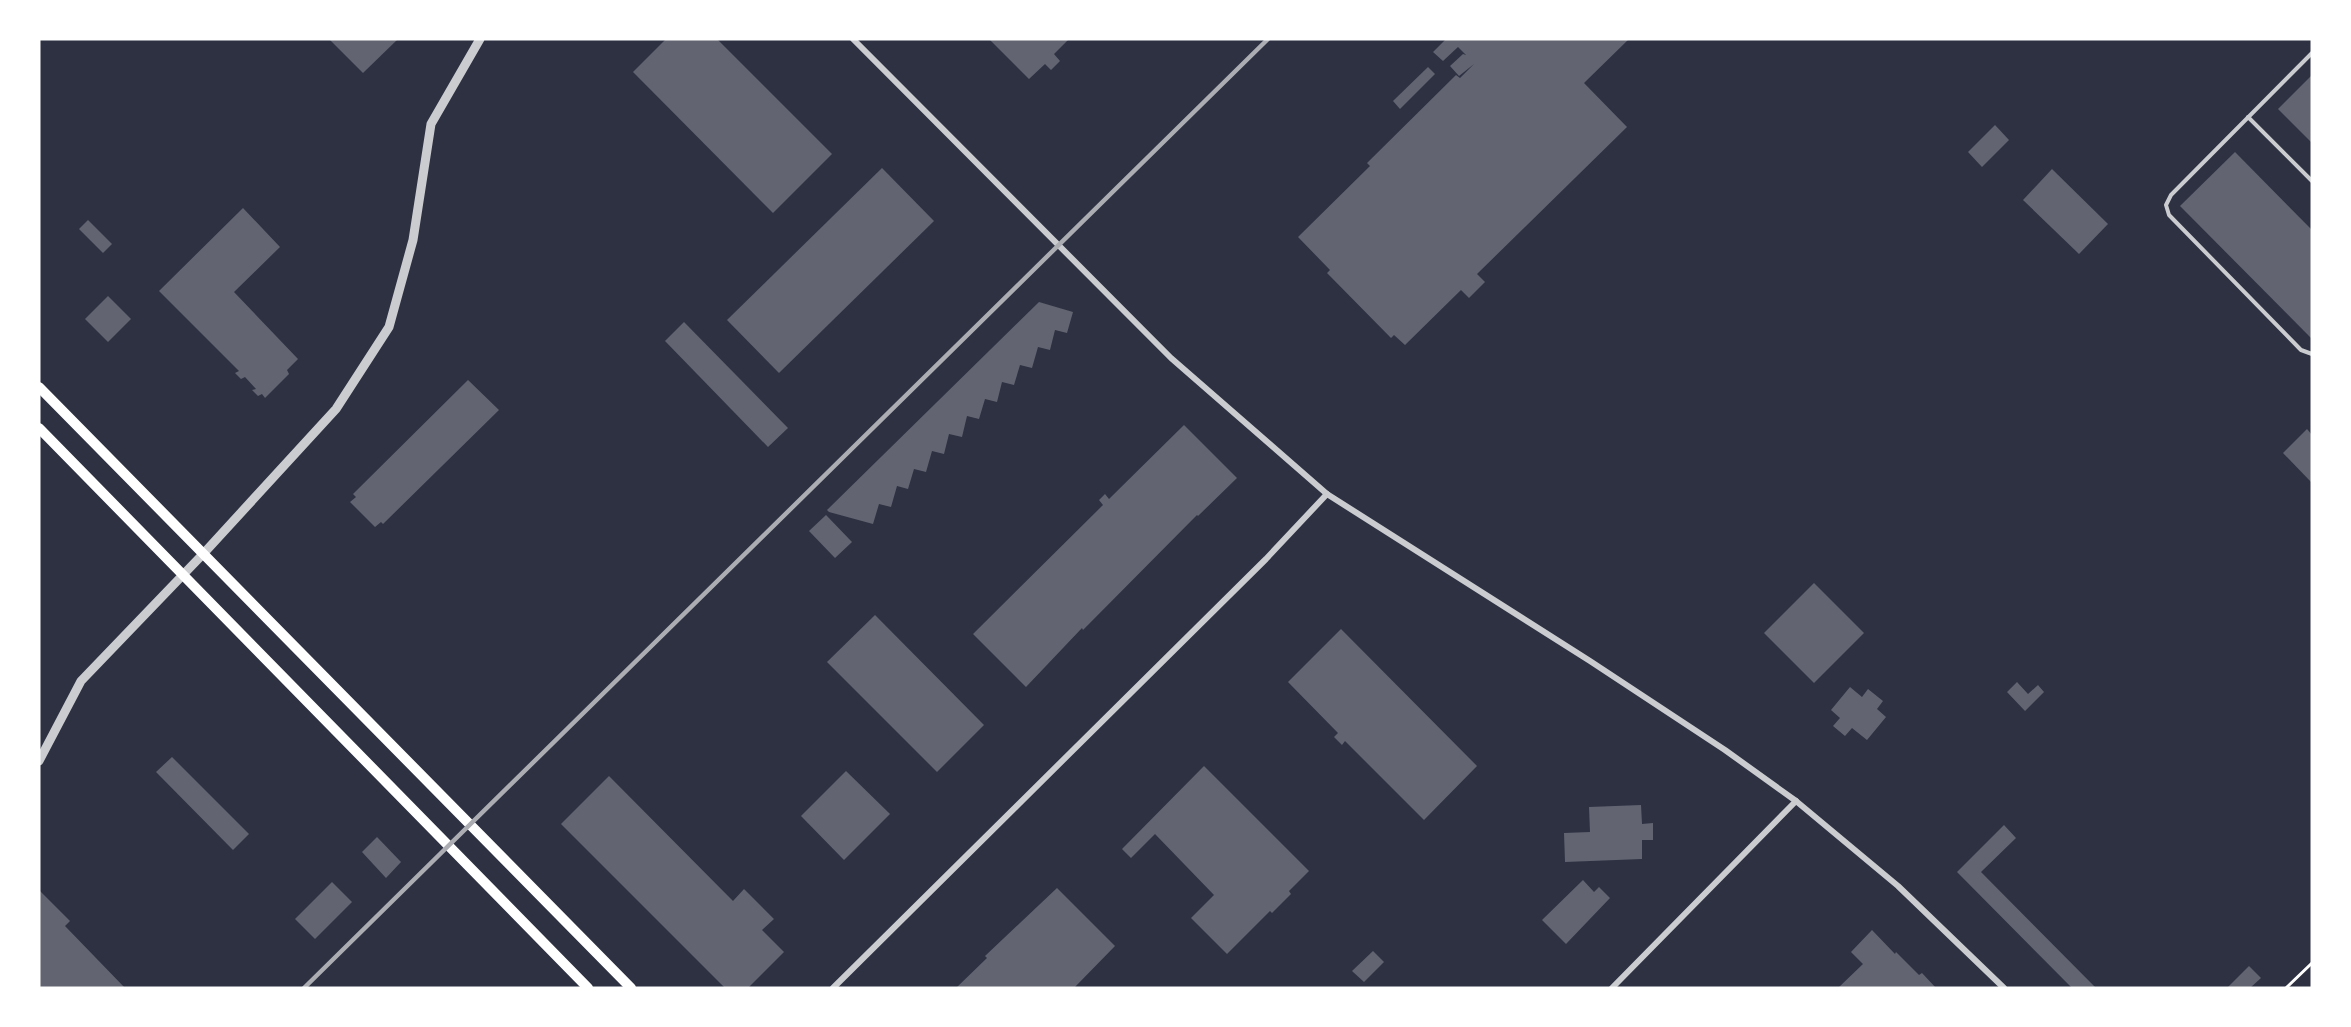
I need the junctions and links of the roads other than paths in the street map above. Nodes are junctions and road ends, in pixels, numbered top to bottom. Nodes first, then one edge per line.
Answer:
1 (480, 39) edge
2 (853, 39) edge
3 (2312, 53) edge
4 (2248, 117) junction
5 (2312, 181) edge
6 (2312, 354) edge
7 (39, 387) edge
8 (39, 428) edge
9 (1327, 494) junction
10 (204, 553) junction
11 (183, 575) junction
12 (39, 760) edge
13 (1796, 801) junction
14 (588, 988) edge
15 (631, 988) edge
16 (833, 988) edge
17 (1612, 988) edge
18 (2004, 988) edge

1 - 10 street
2 - 9 street
3 - 4 lane
4 - 5 lane
4 - 6 lane
7 - 10 main road
8 - 11 main road
9 - 13 street
9 - 16 street
10 - 11 street
10 - 15 main road
11 - 12 street
11 - 14 main road
13 - 17 street
13 - 18 street

